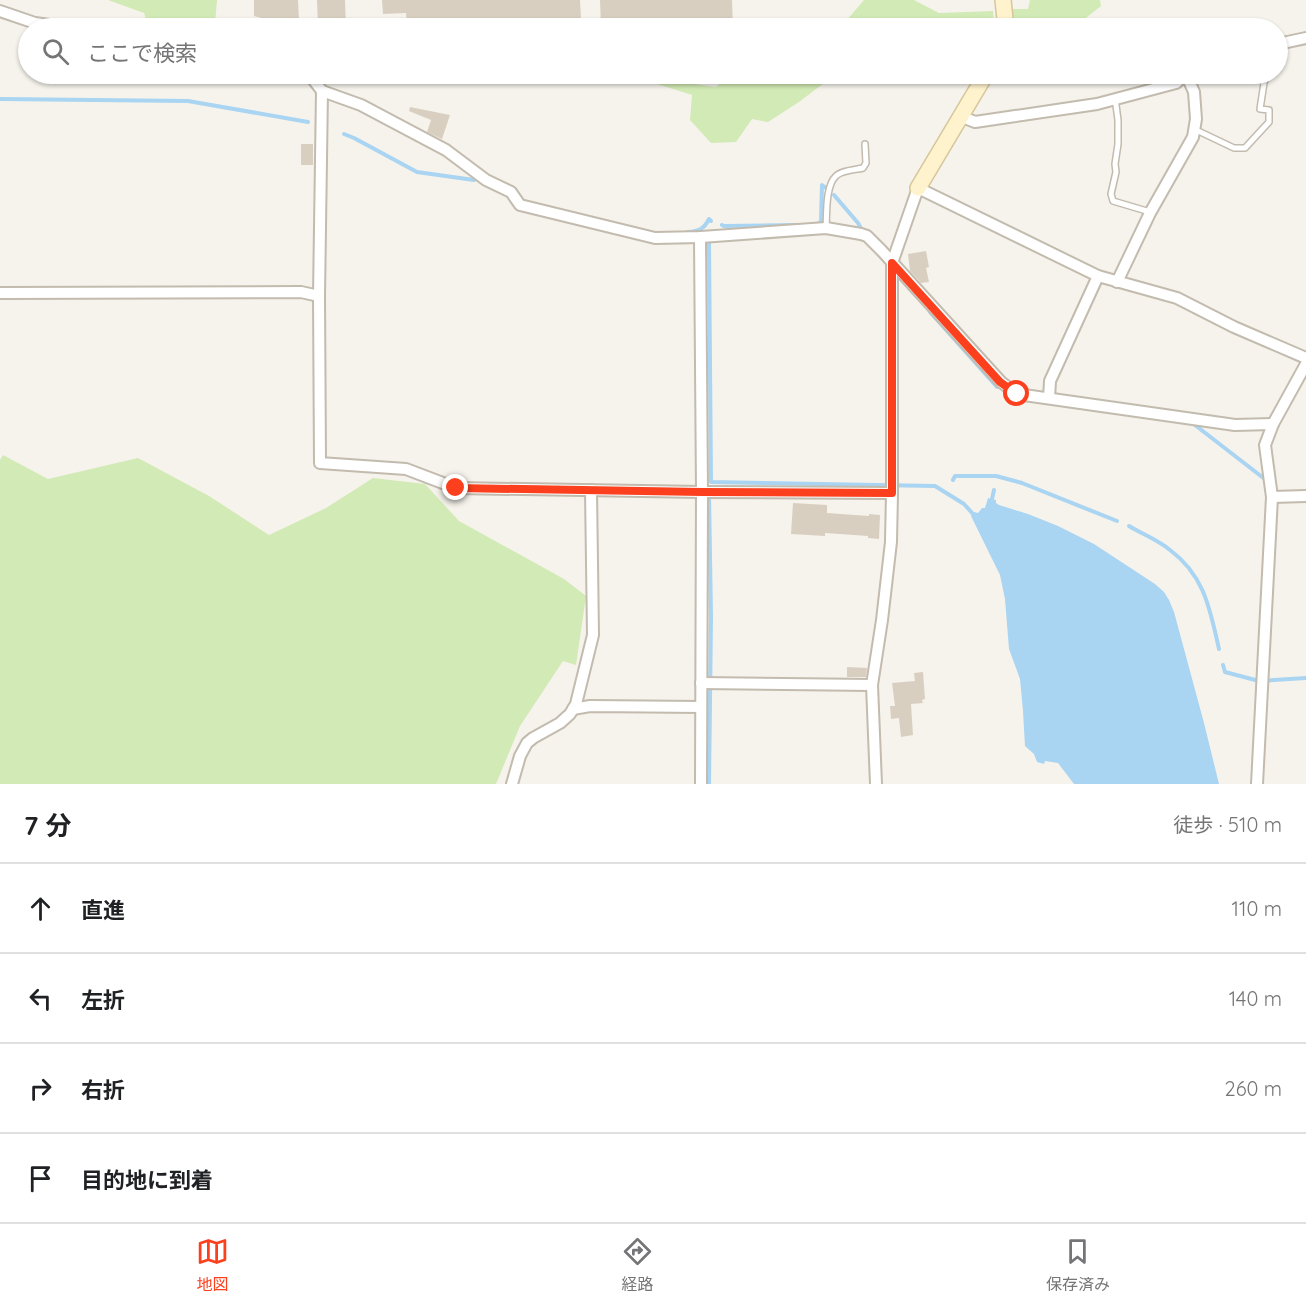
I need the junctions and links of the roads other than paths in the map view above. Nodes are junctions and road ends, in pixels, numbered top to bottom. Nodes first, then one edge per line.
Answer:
1 (1003, 0) edge
2 (0, 11) edge
3 (20, 18) edge
4 (1005, 18) edge
5 (1306, 38) edge
6 (1288, 42) edge
7 (317, 84) edge
8 (980, 84) edge
9 (1172, 84) edge
10 (1190, 84) edge
11 (1264, 84) edge
12 (322, 91) junction
13 (1115, 98) junction
14 (960, 116) junction
15 (1194, 129) junction
16 (865, 144) dead end
17 (918, 188) junction
18 (1150, 212) junction
19 (826, 228) junction
20 (702, 237) junction
21 (892, 263) junction
22 (1098, 276) junction
23 (1117, 282) junction
24 (0, 293) edge
25 (319, 296) junction
26 (1306, 358) edge
27 (1306, 364) edge
28 (1049, 395) junction
29 (1273, 424) junction
30 (591, 490) junction
31 (702, 492) junction
32 (892, 493) junction
33 (1306, 496) edge
34 (1272, 497) junction
35 (701, 683) junction
36 (872, 685) junction
37 (701, 707) junction
38 (573, 709) junction
39 (512, 784) edge
40 (701, 784) edge
41 (876, 784) edge
42 (1257, 784) edge

1 - 4 street
2 - 3 street
5 - 6 street
7 - 12 street
8 - 14 street
9 - 13 street
10 - 15 street
11 - 15 lane
12 - 20 street
12 - 25 street
13 - 14 street
13 - 18 lane
14 - 17 street
15 - 18 street
16 - 19 lane
17 - 21 street
17 - 22 street
18 - 23 street
19 - 20 street
19 - 21 street
20 - 31 street
21 - 28 street
21 - 32 street
22 - 23 street
22 - 28 street
23 - 26 street
24 - 25 street
25 - 30 street
27 - 29 street
28 - 29 street
29 - 34 street
30 - 31 street
30 - 38 street
31 - 32 street
31 - 35 street
32 - 36 street
33 - 34 street
34 - 42 street
35 - 36 street
35 - 37 street
36 - 41 street
37 - 38 street
37 - 40 street
38 - 39 street

